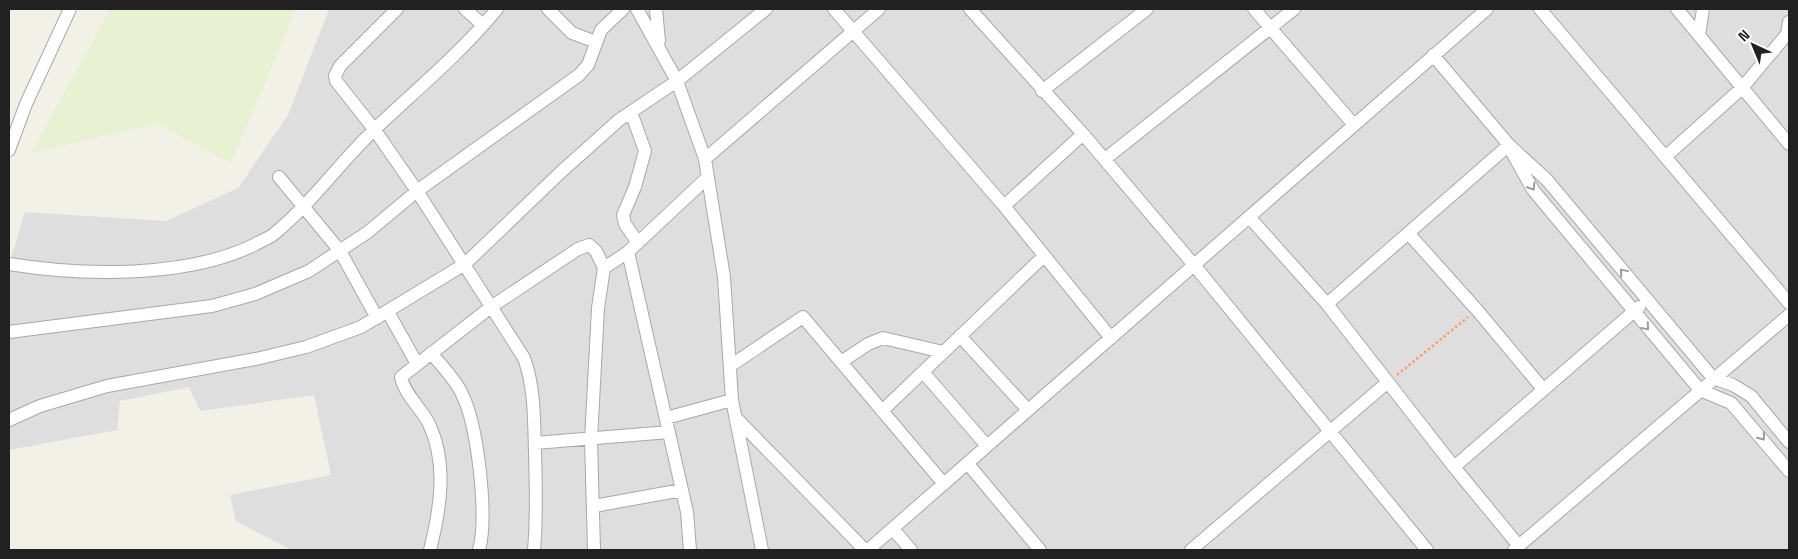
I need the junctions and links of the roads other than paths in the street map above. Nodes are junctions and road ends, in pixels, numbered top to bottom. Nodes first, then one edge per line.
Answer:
1 (70, 9) edge
2 (397, 9) edge
3 (465, 9) edge
4 (497, 9) edge
5 (548, 9) edge
6 (623, 9) edge
7 (637, 9) edge
8 (656, 9) edge
9 (766, 9) edge
10 (834, 9) edge
11 (879, 9) edge
12 (970, 9) edge
13 (1148, 9) edge
14 (1254, 9) edge
15 (1294, 9) edge
16 (1488, 9) edge
17 (1540, 9) edge
18 (1677, 9) edge
19 (1703, 9) edge
20 (483, 25) junction
21 (1271, 28) junction
22 (854, 30) junction
23 (1789, 30) edge
24 (1699, 35) junction
25 (596, 42) junction
26 (659, 45) junction
27 (1433, 55) junction
28 (677, 81) junction
29 (1742, 88) junction
30 (1042, 91) junction
31 (631, 112) junction
32 (1354, 125) junction
33 (374, 129) junction
34 (1083, 134) junction
35 (1789, 144) edge
36 (1509, 145) junction
37 (9, 150) edge
38 (1666, 157) junction
39 (705, 159) junction
40 (1105, 159) junction
41 (279, 177) dead end
42 (708, 177) junction
43 (417, 191) junction
44 (1004, 206) junction
45 (304, 207) junction
46 (1250, 218) junction
47 (1409, 234) junction
48 (638, 243) junction
49 (340, 251) junction
50 (628, 252) junction
51 (1044, 256) junction
52 (9, 264) edge
53 (465, 264) junction
54 (1194, 265) junction
55 (604, 268) junction
56 (1647, 300) junction
57 (1789, 303) edge
58 (1327, 304) junction
59 (491, 308) junction
60 (1634, 312) junction
61 (383, 315) junction
62 (1789, 315) edge
63 (9, 332) edge
64 (960, 336) junction
65 (1111, 338) junction
66 (944, 352) junction
67 (431, 353) junction
68 (841, 362) junction
69 (417, 364) junction
70 (730, 366) junction
71 (923, 372) junction
72 (1713, 378) junction
73 (1388, 382) junction
74 (1543, 389) junction
75 (1700, 390) junction
76 (732, 400) junction
77 (1028, 410) junction
78 (882, 411) junction
79 (666, 418) junction
80 (9, 420) edge
81 (738, 420) junction
82 (1330, 431) junction
83 (669, 432) junction
84 (591, 440) junction
85 (1789, 442) edge
86 (535, 443) junction
87 (988, 446) junction
88 (968, 464) junction
89 (1454, 467) junction
90 (1789, 471) edge
91 (944, 484) junction
92 (682, 490) junction
93 (594, 506) junction
94 (893, 529) junction
95 (1516, 548) edge
96 (430, 550) edge
97 (478, 550) edge
98 (534, 550) edge
99 (594, 550) edge
100 (690, 550) edge
101 (762, 550) edge
102 (866, 550) edge
103 (911, 550) edge
104 (1040, 550) edge
105 (1191, 550) edge
106 (1426, 550) edge

1 - 37 street
2 - 33 street
3 - 20 street
4 - 20 street
5 - 25 street
6 - 25 street
7 - 26 street
8 - 26 street
9 - 28 street
10 - 22 street
11 - 22 street
12 - 30 street
13 - 30 street
14 - 21 street
15 - 21 street
16 - 27 street
17 - 38 street
18 - 24 street
19 - 24 street
20 - 33 street
21 - 32 street
21 - 40 street
22 - 39 street
22 - 44 street
23 - 29 street
24 - 29 street
25 - 43 street
26 - 28 street
27 - 32 street
27 - 36 street
28 - 31 street
28 - 39 street
29 - 35 street
29 - 38 street
30 - 34 street
31 - 48 street
31 - 53 street
32 - 46 street
33 - 43 street
33 - 45 street
34 - 40 street
34 - 44 street
36 - 47 street
56 -> 36 street
36 -> 60 street
38 - 57 street
39 - 42 street
40 - 54 street
41 - 45 street
42 - 48 street
42 - 70 street
43 - 49 street
43 - 53 street
44 - 51 street
45 - 49 street
45 - 52 street
46 - 54 street
46 - 58 street
47 - 58 street
47 - 74 street
48 - 50 street
49 - 61 street
49 - 63 street
50 - 55 street
50 - 79 street
51 - 64 street
51 - 65 street
53 - 59 street
53 - 61 street
54 - 65 street
54 - 82 street
55 - 59 street
55 - 84 street
56 - 60 street
56 - 72 street
58 - 73 street
59 - 67 street
59 - 86 street
60 - 74 street
60 -> 75 street
61 - 69 street
61 - 80 street
62 - 72 street
64 - 66 street
64 - 77 street
65 - 77 street
66 - 68 street
66 - 71 street
67 - 69 street
67 - 97 street
68 - 70 street
68 - 78 street
69 - 96 street
70 - 76 street
71 - 78 street
71 - 87 street
72 - 75 street
72 - 85 street
73 - 82 street
73 - 89 street
74 - 89 street
75 -> 90 street
75 - 95 street
76 - 79 street
76 - 81 street
77 - 87 street
78 - 91 street
79 - 83 street
81 - 101 street
81 - 102 street
82 - 105 street
82 - 106 street
83 - 84 street
83 - 92 street
84 - 86 street
84 - 93 street
86 - 98 street
87 - 88 street
88 - 91 street
88 - 104 street
89 - 95 street
91 - 94 street
92 - 93 street
92 - 100 street
93 - 99 street
94 - 102 street
94 - 103 street

